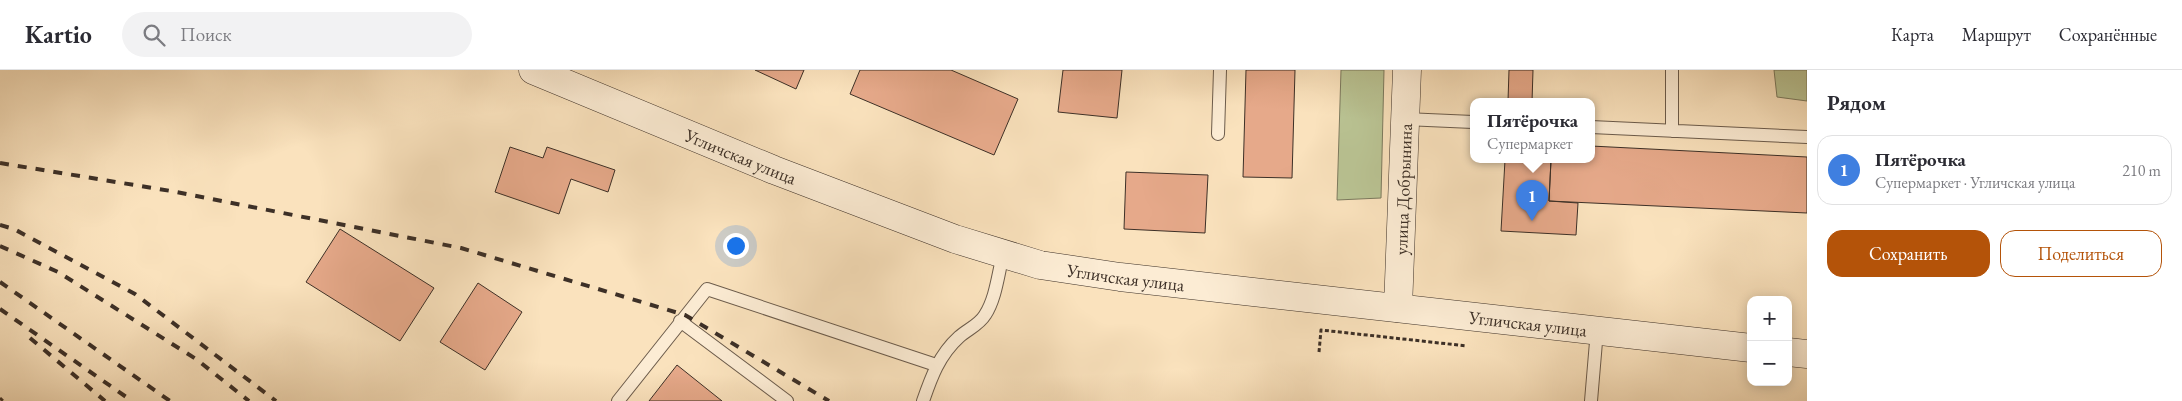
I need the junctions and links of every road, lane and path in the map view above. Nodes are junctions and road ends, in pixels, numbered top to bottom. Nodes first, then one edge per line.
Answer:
1 (533, 70) edge
2 (1220, 70) edge
3 (1407, 70) edge
4 (1672, 70) edge
5 (1405, 119) junction
6 (1470, 122) edge
7 (1595, 127) edge
8 (1672, 131) junction
9 (1218, 134) dead end
10 (1807, 137) edge
11 (1003, 255) junction
12 (1398, 308) junction
13 (680, 321) junction
14 (1597, 330) junction
15 (1467, 346) dead end
16 (1747, 348) edge
17 (1319, 352) dead end
18 (1792, 352) edge
19 (1807, 354) edge
20 (936, 365) junction
21 (0, 398) edge
22 (3, 401) edge
23 (618, 401) edge
24 (787, 401) edge
25 (923, 401) edge
26 (1591, 401) edge

1 - 11 street, Угличская улица
2 - 9 lane
3 - 5 street, улица Добрынина
4 - 8 lane
5 - 6 lane
5 - 12 street, улица Добрынина
7 - 8 lane
8 - 10 lane
11 - 12 street, Угличская улица
11 - 20 lane
12 - 14 street, Угличская улица
13 - 20 lane
13 - 23 lane
13 - 24 lane
14 - 16 street, Угличская улица
14 - 26 lane
15 - 17 path
18 - 19 street
20 - 25 lane
21 - 22 path

